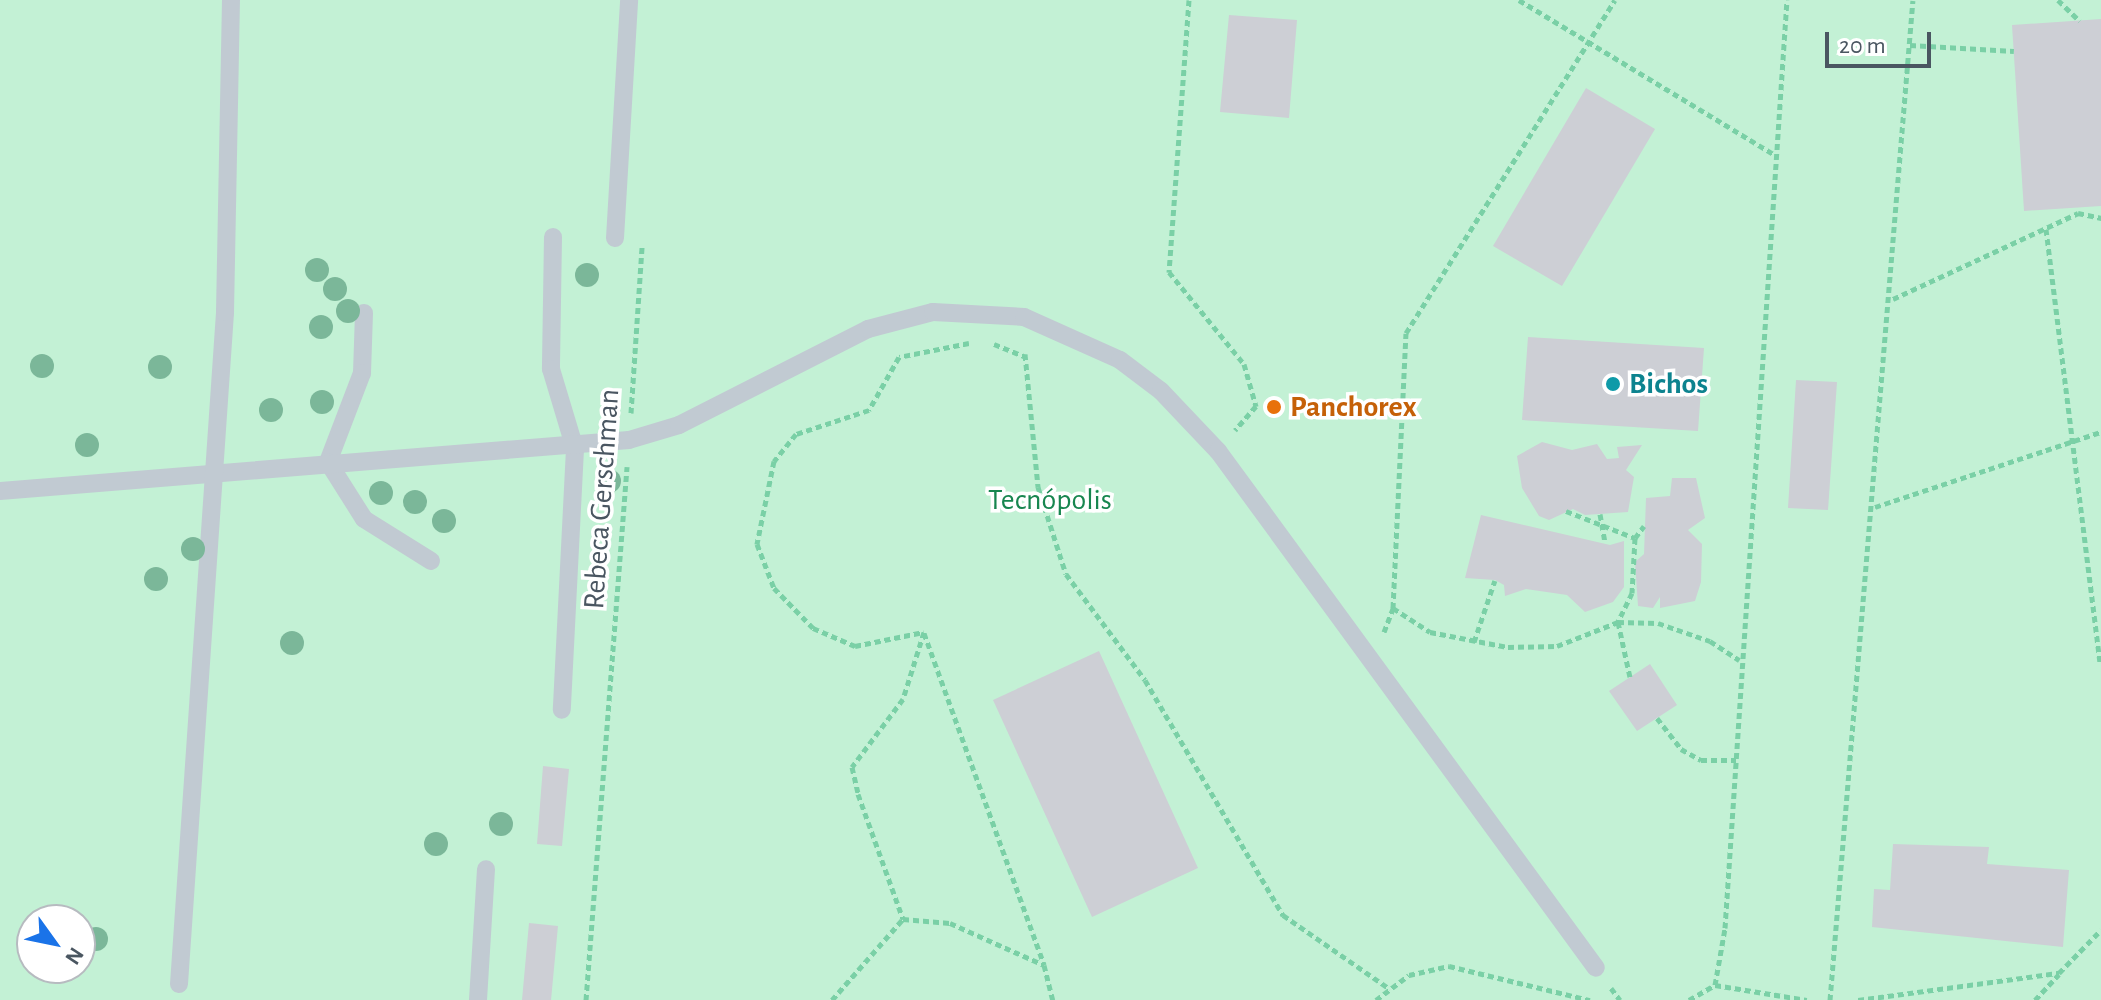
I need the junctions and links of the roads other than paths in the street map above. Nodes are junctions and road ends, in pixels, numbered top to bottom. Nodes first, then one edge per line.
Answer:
1 (231, 0) edge
2 (629, 0) edge
3 (553, 237) dead end
4 (615, 238) dead end
5 (364, 313) dead end
6 (575, 449) junction
7 (328, 462) junction
8 (216, 469) junction
9 (0, 491) edge
10 (431, 561) dead end
11 (562, 710) dead end
12 (486, 869) dead end
13 (1596, 968) dead end
14 (179, 984) dead end
15 (478, 1000) edge

1 - 8 lane
2 - 4 lane
3 - 6 lane
5 - 7 lane
6 - 7 lane
6 - 11 lane
6 - 13 lane
7 - 8 lane
7 - 10 lane
8 - 9 lane
8 - 14 lane
12 - 15 lane

